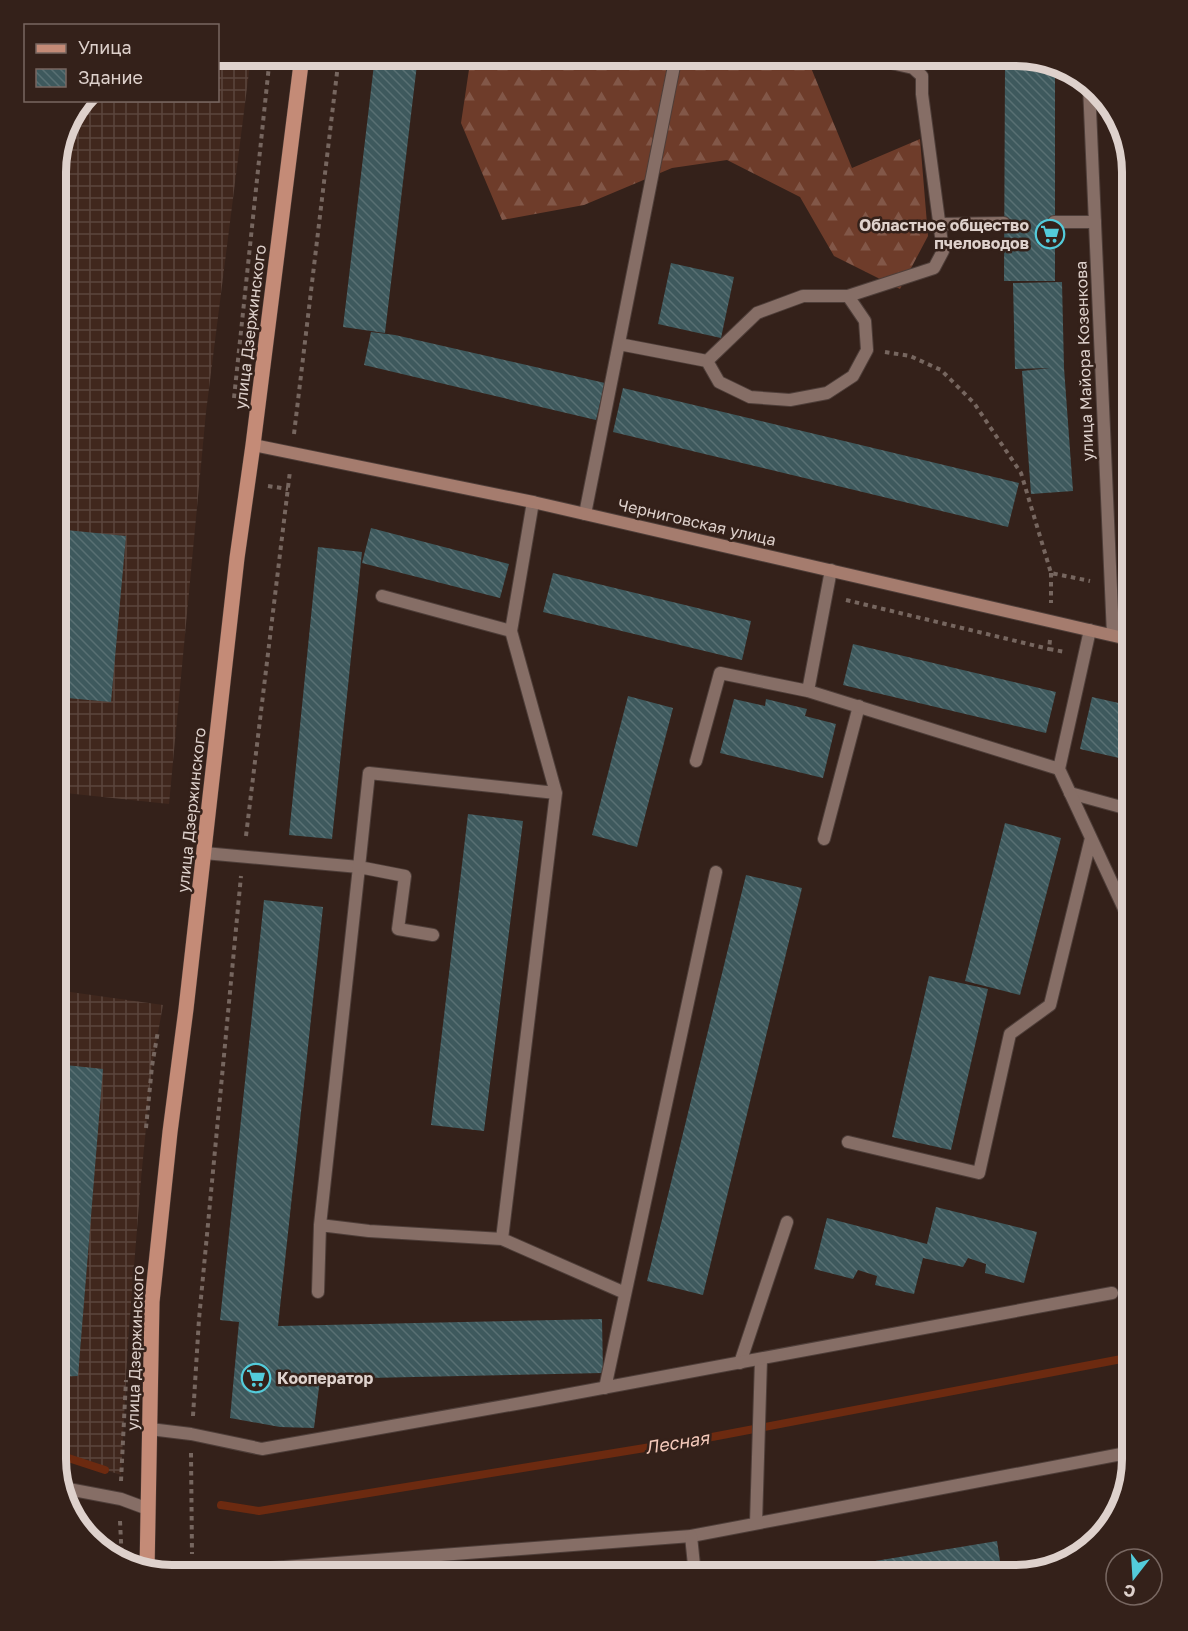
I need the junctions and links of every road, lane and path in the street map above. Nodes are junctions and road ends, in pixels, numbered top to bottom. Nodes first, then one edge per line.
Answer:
1 (301, 66) edge
2 (338, 66) edge
3 (674, 66) edge
4 (904, 66) edge
5 (1089, 96) edge
6 (1004, 222) dead end
7 (1054, 222) dead end
8 (1095, 222) junction
9 (939, 224) junction
10 (848, 296) junction
11 (618, 344) junction
12 (867, 350) junction
13 (707, 361) junction
14 (253, 445) junction
15 (292, 451) junction
16 (533, 502) junction
17 (585, 513) junction
18 (831, 570) junction
19 (1110, 585) junction
20 (382, 596) dead end
21 (826, 596) junction
22 (1089, 630) junction
23 (511, 631) junction
24 (1113, 635) junction
25 (1122, 637) edge
26 (1049, 649) dead end
27 (808, 691) junction
28 (859, 706) junction
29 (696, 761) dead end
30 (1059, 769) junction
31 (556, 793) junction
32 (1070, 793) junction
33 (1122, 807) edge
34 (1091, 838) junction
35 (824, 839) dead end
36 (204, 853) junction
37 (243, 856) junction
38 (359, 867) junction
39 (716, 872) dead end
40 (1122, 905) edge
41 (433, 935) dead end
42 (848, 1142) dead end
43 (787, 1222) dead end
44 (320, 1225) junction
45 (502, 1239) junction
46 (318, 1292) dead end
47 (625, 1293) junction
48 (1112, 1293) dead end
49 (761, 1359) junction
50 (740, 1363) junction
51 (605, 1388) junction
52 (150, 1429) junction
53 (191, 1434) junction
54 (1122, 1454) edge
55 (71, 1489) edge
56 (148, 1509) junction
57 (756, 1523) junction
58 (691, 1536) junction
59 (147, 1562) edge
60 (186, 1565) edge
61 (315, 1565) edge
62 (694, 1565) edge

1 - 14 main road, улица Дзержинского
2 - 15 path
3 - 11 street
4 - 9 street
5 - 8 street, улица Майора Козенкова
6 - 9 street
7 - 8 street
8 - 19 street, улица Майора Козенкова
9 - 10 street
10 - 12 street
10 - 13 street
11 - 13 street
11 - 17 street
12 - 13 street
12 - 19 path
14 - 15 main road, Черниговская улица
14 - 36 main road, улица Дзержинского
15 - 16 main road, Черниговская улица
15 - 37 path
16 - 17 main road, Черниговская улица
16 - 23 street
17 - 18 main road, Черниговская улица
18 - 21 street
18 - 22 main road, Черниговская улица
19 - 24 street, улица Майора Козенкова
20 - 23 street
21 - 26 path
21 - 27 street
22 - 24 main road, Черниговская улица
22 - 30 street
23 - 31 street
24 - 25 main road, Черниговская улица
27 - 28 street
27 - 29 street
28 - 30 street
28 - 35 street
30 - 32 street
31 - 38 street
31 - 45 street
32 - 33 street
32 - 34 street
34 - 40 street
34 - 42 street
36 - 37 street
36 - 52 main road, улица Дзержинского
37 - 38 street
37 - 53 path
38 - 41 street
38 - 44 street
39 - 47 street
43 - 50 street
44 - 45 street
44 - 46 street
45 - 47 street
47 - 51 street
48 - 49 street
49 - 50 street
49 - 57 street
50 - 51 street
51 - 53 street
52 - 53 street
52 - 56 main road, улица Дзержинского
53 - 60 path
54 - 57 street
55 - 56 street
56 - 59 main road, улица Дзержинского
57 - 58 street
58 - 61 street
58 - 62 street

